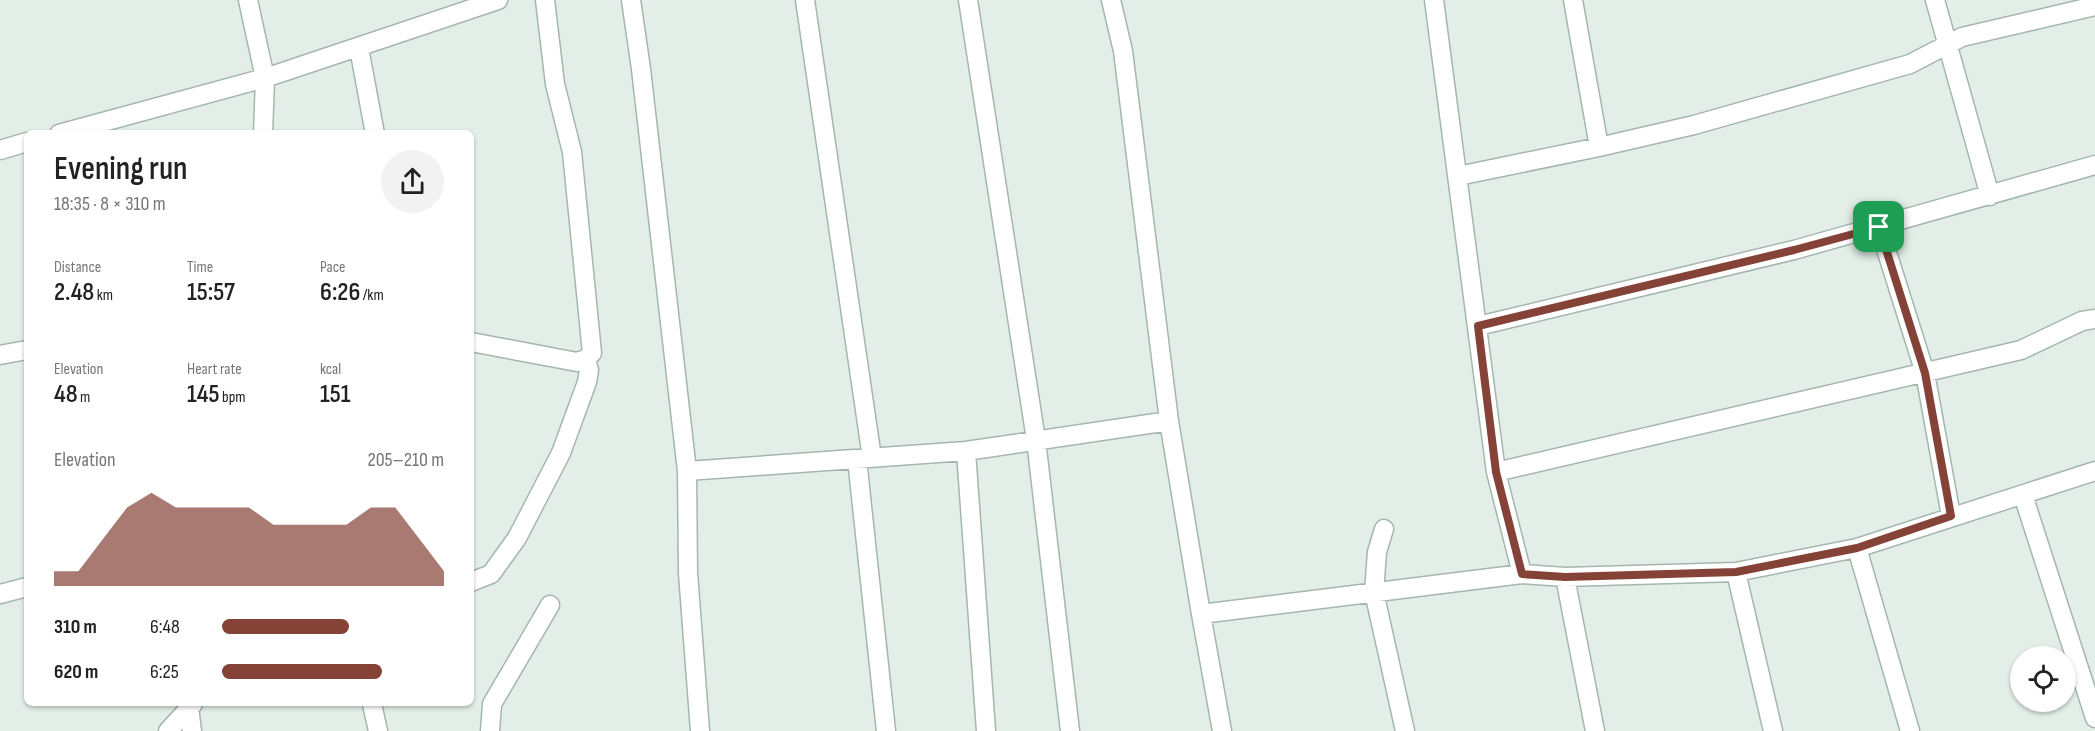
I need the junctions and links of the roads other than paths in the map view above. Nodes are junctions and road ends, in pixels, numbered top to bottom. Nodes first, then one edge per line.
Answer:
1 (248, 0) edge
2 (498, 0) edge
3 (545, 0) edge
4 (631, 0) edge
5 (805, 0) edge
6 (968, 0) edge
7 (1111, 0) edge
8 (1434, 0) edge
9 (1573, 0) edge
10 (1935, 0) edge
11 (2095, 6) edge
12 (1948, 44) junction
13 (359, 48) junction
14 (265, 78) junction
15 (74, 130) edge
16 (263, 130) edge
17 (374, 130) edge
18 (24, 143) edge
19 (1599, 147) junction
20 (0, 150) edge
21 (2095, 165) edge
22 (1458, 176) junction
23 (1990, 196) junction
24 (1879, 227) junction
25 (2095, 319) edge
26 (1478, 326) junction
27 (474, 343) edge
28 (24, 351) edge
29 (0, 355) edge
30 (586, 360) junction
31 (1925, 373) junction
32 (1169, 421) junction
33 (1036, 440) junction
34 (966, 451) junction
35 (864, 459) junction
36 (687, 471) junction
37 (2095, 471) edge
38 (1496, 472) junction
39 (2023, 495) junction
40 (1951, 516) junction
41 (1384, 530) dead end
42 (1857, 548) junction
43 (1736, 572) junction
44 (1522, 574) junction
45 (1565, 577) junction
46 (474, 581) edge
47 (24, 588) edge
48 (1374, 592) junction
49 (0, 594) edge
50 (550, 605) dead end
51 (1201, 614) junction
52 (190, 706) edge
53 (191, 706) edge
54 (372, 706) edge
55 (2095, 718) edge
56 (168, 731) edge
57 (192, 731) edge
58 (378, 731) edge
59 (490, 731) edge
60 (700, 731) edge
61 (886, 731) edge
62 (986, 731) edge
63 (1070, 731) edge
64 (1222, 731) edge
65 (1405, 731) edge
66 (1595, 731) edge
67 (1773, 731) edge
68 (1910, 731) edge

1 - 14 street
2 - 13 street
3 - 30 street
4 - 36 street
5 - 35 street
6 - 33 street
7 - 32 street
8 - 22 street
9 - 19 street
10 - 12 street
11 - 12 street
12 - 19 street
12 - 23 street
13 - 14 street
13 - 17 street
14 - 15 street
14 - 16 street
18 - 20 street
19 - 22 street
21 - 23 street
22 - 26 street
23 - 24 street
24 - 26 street
24 - 31 street
25 - 31 street
26 - 38 street
27 - 30 street
28 - 29 street
30 - 46 street
31 - 38 street
31 - 40 street
32 - 33 street
32 - 51 street
33 - 34 street
33 - 63 street
34 - 35 street
34 - 62 street
35 - 36 street
35 - 61 street
36 - 60 street
37 - 39 street
38 - 44 street
39 - 40 street
39 - 55 street
40 - 42 street
41 - 48 street
42 - 43 street
42 - 68 street
43 - 45 street
43 - 67 street
44 - 45 street
44 - 48 street
45 - 66 street
47 - 49 street
48 - 51 street
48 - 65 street
50 - 59 street
51 - 64 street
52 - 56 street
53 - 57 street
54 - 58 street

